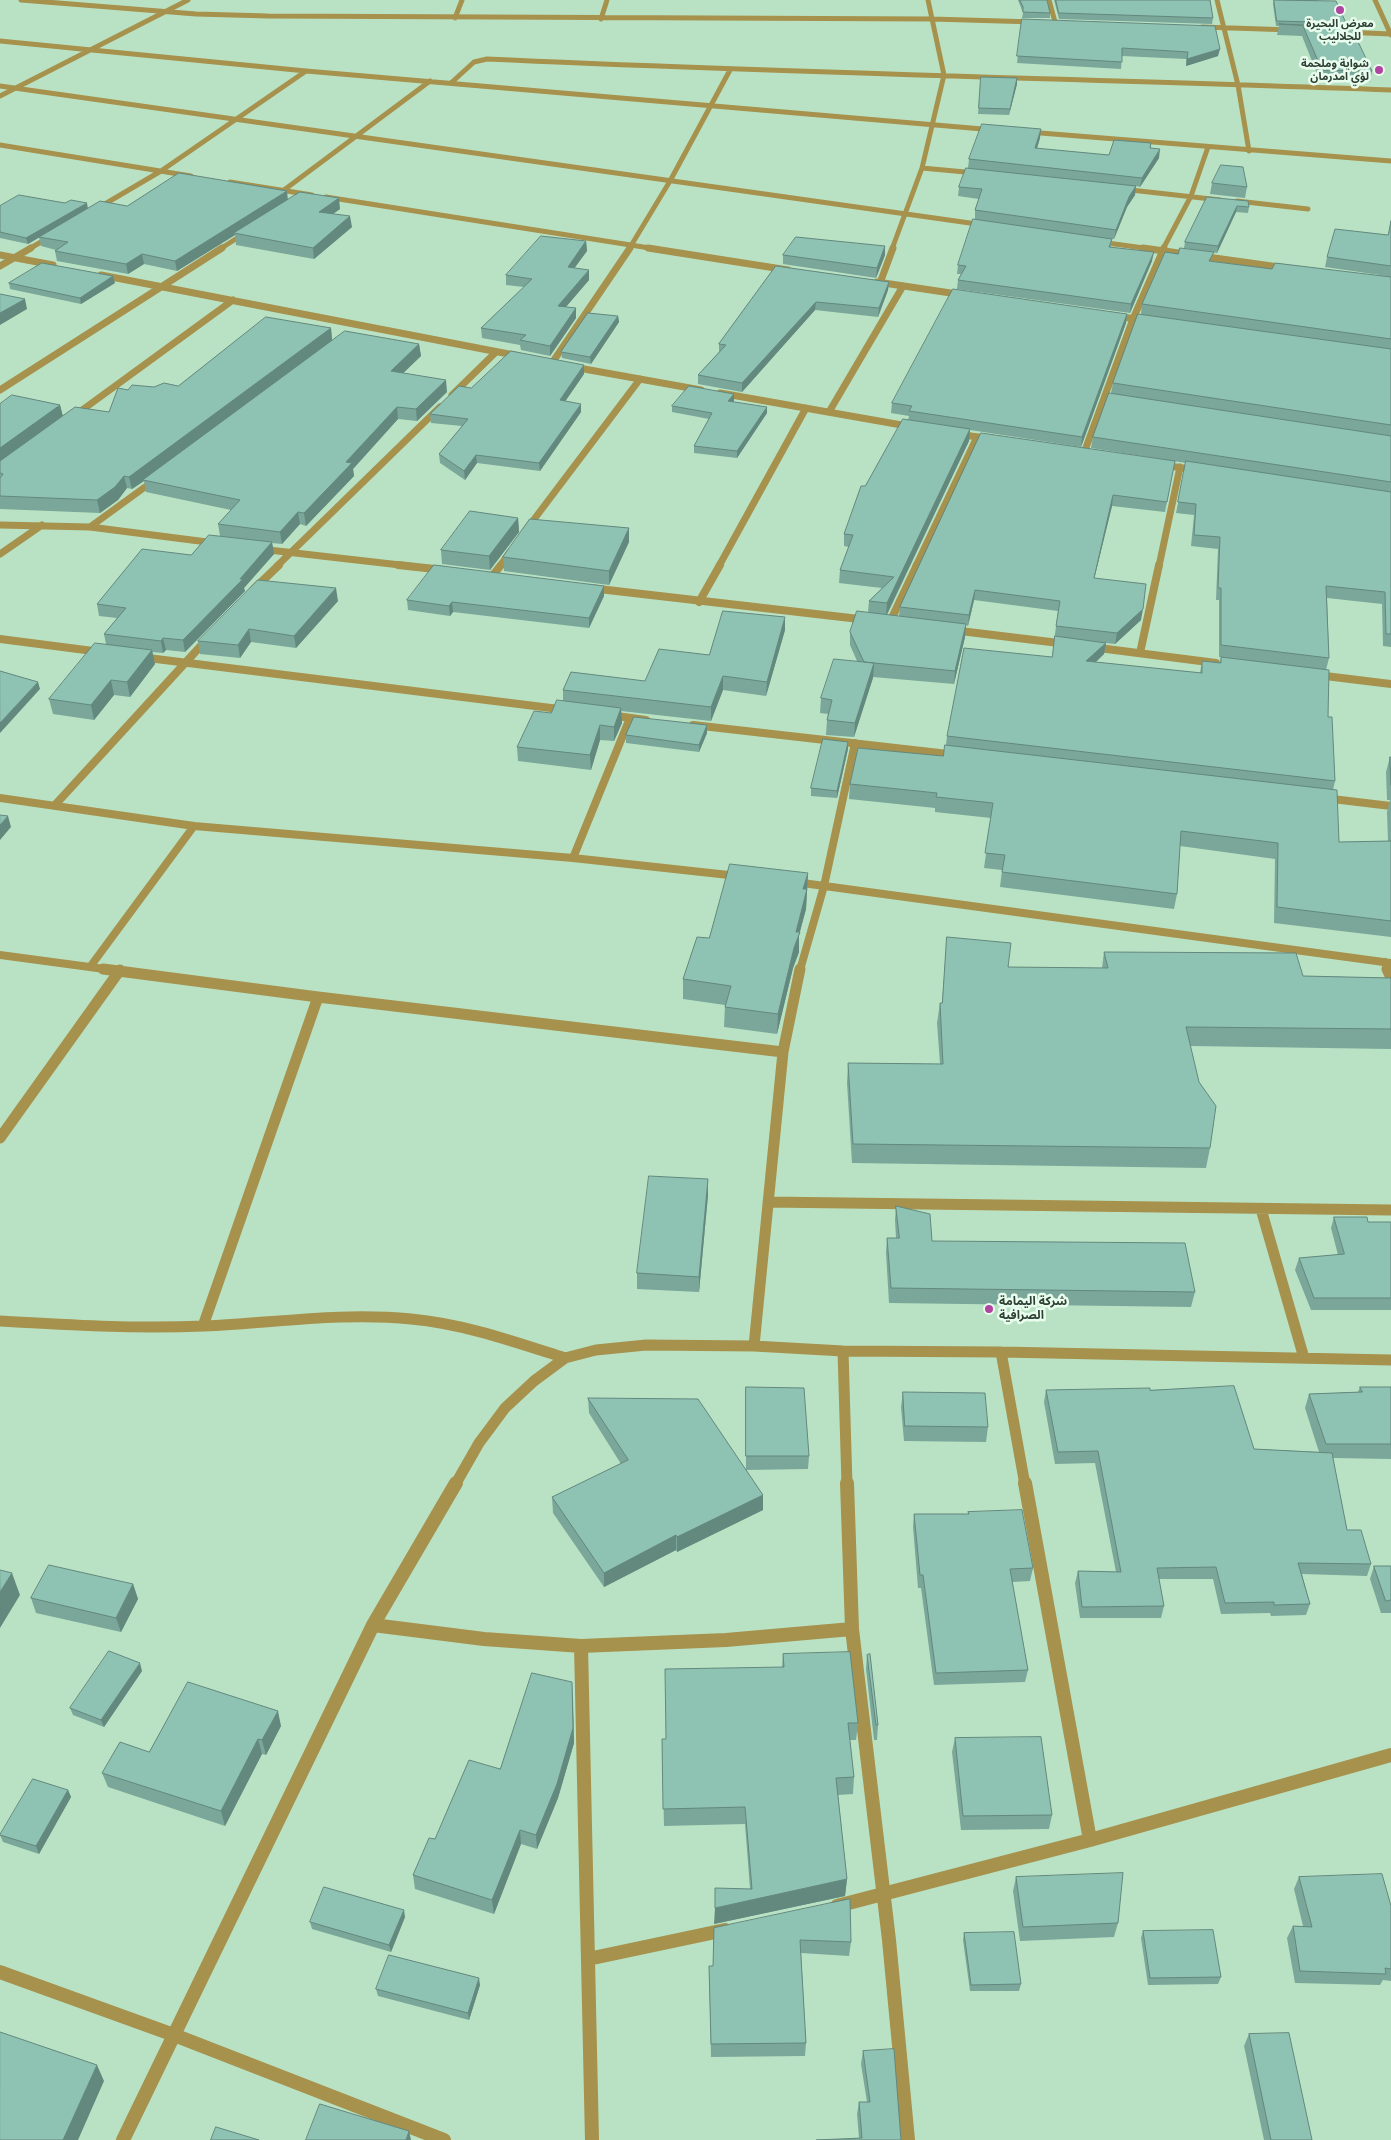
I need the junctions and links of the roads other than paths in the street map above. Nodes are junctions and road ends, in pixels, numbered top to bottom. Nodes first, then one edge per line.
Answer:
1 (23, 0) edge
2 (188, 0) edge
3 (462, 0) edge
4 (607, 0) edge
5 (928, 0) edge
6 (1049, 0) edge
7 (1217, 0) edge
8 (1375, 0) edge
9 (166, 12) junction
10 (454, 18) junction
11 (601, 19) junction
12 (932, 19) junction
13 (1055, 22) junction
14 (1065, 23) edge
15 (1194, 27) edge
16 (1224, 28) junction
17 (1302, 31) edge
18 (1332, 32) edge
19 (1391, 34) edge
20 (0, 41) edge
21 (93, 50) junction
22 (730, 70) junction
23 (306, 71) junction
24 (944, 75) junction
25 (430, 81) junction
26 (451, 83) junction
27 (1238, 85) junction
28 (0, 86) edge
29 (14, 89) junction
30 (1391, 90) edge
31 (0, 96) edge
32 (712, 105) junction
33 (237, 118) junction
34 (934, 125) junction
35 (1002, 130) edge
36 (1022, 132) edge
37 (357, 135) junction
38 (0, 145) edge
39 (11, 147) junction
40 (1208, 147) junction
41 (1248, 151) junction
42 (0, 153) edge
43 (1391, 161) edge
44 (922, 168) junction
45 (161, 171) junction
46 (980, 174) edge
47 (198, 177) edge
48 (227, 181) edge
49 (670, 181) junction
50 (1114, 188) edge
51 (284, 190) junction
52 (307, 194) junction
53 (1191, 196) junction
54 (299, 199) edge
55 (1308, 209) dead end
56 (92, 212) edge
57 (906, 214) junction
58 (994, 227) edge
59 (250, 230) edge
60 (58, 232) edge
61 (1093, 241) edge
62 (631, 246) junction
63 (1162, 251) junction
64 (0, 255) edge
65 (15, 258) junction
66 (0, 266) edge
67 (61, 267) edge
68 (1295, 269) edge
69 (794, 271) edge
70 (89, 272) edge
71 (870, 281) edge
72 (880, 283) junction
73 (161, 286) junction
74 (903, 286) junction
75 (970, 296) edge
76 (232, 300) junction
77 (1105, 315) edge
78 (1133, 319) junction
79 (1162, 323) edge
80 (362, 325) junction
81 (354, 331) edge
82 (496, 352) junction
83 (524, 357) edge
84 (543, 361) edge
85 (552, 363) junction
86 (640, 379) junction
87 (0, 390) edge
88 (1106, 398) junction
89 (1115, 399) edge
90 (806, 408) junction
91 (829, 412) junction
92 (64, 423) edge
93 (918, 428) edge
94 (947, 432) edge
95 (977, 437) junction
96 (996, 440) edge
97 (1074, 452) edge
98 (1084, 453) junction
99 (1094, 455) edge
100 (1151, 463) edge
101 (1180, 467) junction
102 (1209, 472) edge
103 (162, 474) edge
104 (0, 525) edge
105 (42, 526) junction
106 (90, 528) junction
107 (522, 536) edge
108 (223, 544) edge
109 (516, 544) edge
110 (252, 548) edge
111 (290, 552) junction
112 (0, 554) edge
113 (454, 571) edge
114 (483, 574) edge
115 (493, 575) junction
116 (502, 576) edge
117 (581, 586) edge
118 (250, 594) edge
119 (699, 602) junction
120 (890, 622) junction
121 (899, 623) edge
122 (947, 629) edge
123 (210, 635) edge
124 (0, 639) edge
125 (1072, 645) edge
126 (1082, 646) edge
127 (106, 652) edge
128 (1140, 653) junction
129 (136, 656) edge
130 (184, 662) junction
131 (1227, 664) edge
132 (1304, 674) edge
133 (1391, 684) edge
134 (580, 712) edge
135 (600, 714) edge
136 (630, 718) junction
137 (659, 721) edge
138 (679, 724) edge
139 (855, 744) junction
140 (964, 756) edge
141 (1312, 797) edge
142 (0, 798) edge
143 (55, 805) junction
144 (1391, 806) edge
145 (194, 826) junction
146 (573, 858) junction
147 (747, 877) edge
148 (786, 881) edge
149 (824, 886) junction
150 (0, 955) edge
151 (1388, 962) edge
152 (90, 967) junction
153 (120, 970) junction
154 (1391, 978) edge
155 (318, 997) junction
156 (783, 1052) junction
157 (0, 1138) edge
158 (768, 1202) junction
159 (1261, 1208) junction
160 (1391, 1210) edge
161 (0, 1321) edge
162 (203, 1326) junction
163 (754, 1346) junction
164 (843, 1351) junction
165 (1001, 1352) junction
166 (565, 1358) junction
167 (1304, 1358) junction
168 (1391, 1360) edge
169 (373, 1625) junction
170 (852, 1629) junction
171 (581, 1646) junction
172 (1391, 1755) edge
173 (1090, 1840) junction
174 (883, 1893) junction
175 (823, 1910) edge
176 (737, 1928) edge
177 (588, 1959) junction
178 (0, 1972) edge
179 (174, 2035) junction
180 (122, 2140) edge
181 (444, 2140) edge
182 (592, 2140) edge
183 (908, 2140) edge

1 - 9 street
2 - 9 street
3 - 10 street
4 - 11 street
5 - 12 street
6 - 13 street
7 - 16 street
8 - 19 street
9 - 10 street
9 - 21 street
10 - 11 street
11 - 12 street
12 - 13 street
12 - 24 street
13 - 14 street
15 - 16 street
16 - 17 street
16 - 27 street
18 - 19 street
20 - 21 street
21 - 23 street
21 - 29 street
22 - 24 street
22 - 26 street
22 - 32 street
23 - 25 street
23 - 33 street
24 - 27 street
24 - 34 street
25 - 26 street
25 - 37 street
26 - 32 street
27 - 30 street
27 - 41 street
28 - 29 street
29 - 31 street
29 - 33 street
32 - 34 street
32 - 49 street
33 - 37 street
33 - 45 street
34 - 35 street
34 - 44 street
36 - 40 street
37 - 49 street
37 - 51 street
38 - 39 street
39 - 42 street
39 - 45 street
40 - 41 street
40 - 53 street
41 - 43 street
44 - 46 street
44 - 57 street
45 - 47 street
45 - 56 street
48 - 51 street
49 - 57 street
49 - 62 street
50 - 53 street
51 - 52 street
52 - 54 street
52 - 62 street
53 - 55 street
53 - 63 street
57 - 58 street
57 - 72 street
59 - 73 street
60 - 65 street
61 - 63 street
62 - 69 street
62 - 85 street
63 - 68 street
63 - 78 street
64 - 65 street
65 - 66 street
65 - 67 street
70 - 73 street
71 - 72 street
72 - 74 street
73 - 76 street
73 - 87 street
74 - 75 street
74 - 91 street
76 - 80 street
76 - 92 street
77 - 78 street
78 - 79 street
78 - 88 street
80 - 81 street
80 - 82 street
82 - 83 street
82 - 111 street
84 - 85 street
85 - 86 street
86 - 90 street
86 - 107 street
88 - 89 street
88 - 98 street
90 - 91 street
90 - 119 street
91 - 93 street
94 - 95 street
95 - 96 street
95 - 120 street
97 - 98 street
98 - 99 street
100 - 101 street
101 - 102 street
101 - 128 street
103 - 106 street
104 - 105 street
105 - 106 street
105 - 112 street
106 - 108 street
109 - 115 street
110 - 111 street
111 - 113 street
111 - 118 street
114 - 115 street
115 - 116 street
117 - 119 street
119 - 120 street
120 - 121 street
122 - 125 street
123 - 130 street
124 - 127 street
126 - 128 street
128 - 131 street
129 - 130 street
130 - 134 street
130 - 143 street
132 - 133 street
135 - 136 street
136 - 137 street
136 - 146 street
138 - 139 street
139 - 140 street
139 - 149 street
141 - 144 street
142 - 143 street
143 - 145 street
145 - 146 street
145 - 152 street
146 - 147 street
148 - 149 street
149 - 151 street
149 - 156 street
150 - 152 street
151 - 154 street
152 - 153 street
153 - 155 street
153 - 157 street
155 - 156 street
155 - 162 street
156 - 158 street
158 - 159 street
158 - 163 street
159 - 160 street
159 - 167 street
161 - 162 street
162 - 166 street
163 - 164 street
163 - 166 street
164 - 165 street
164 - 170 street
165 - 167 street
165 - 173 street
166 - 169 street
167 - 168 street
169 - 171 street
169 - 179 street
170 - 171 street
170 - 174 street
171 - 177 street
172 - 173 street
173 - 174 street
174 - 175 street
174 - 183 street
176 - 177 street
177 - 182 street
178 - 179 street
179 - 180 street
179 - 181 street

